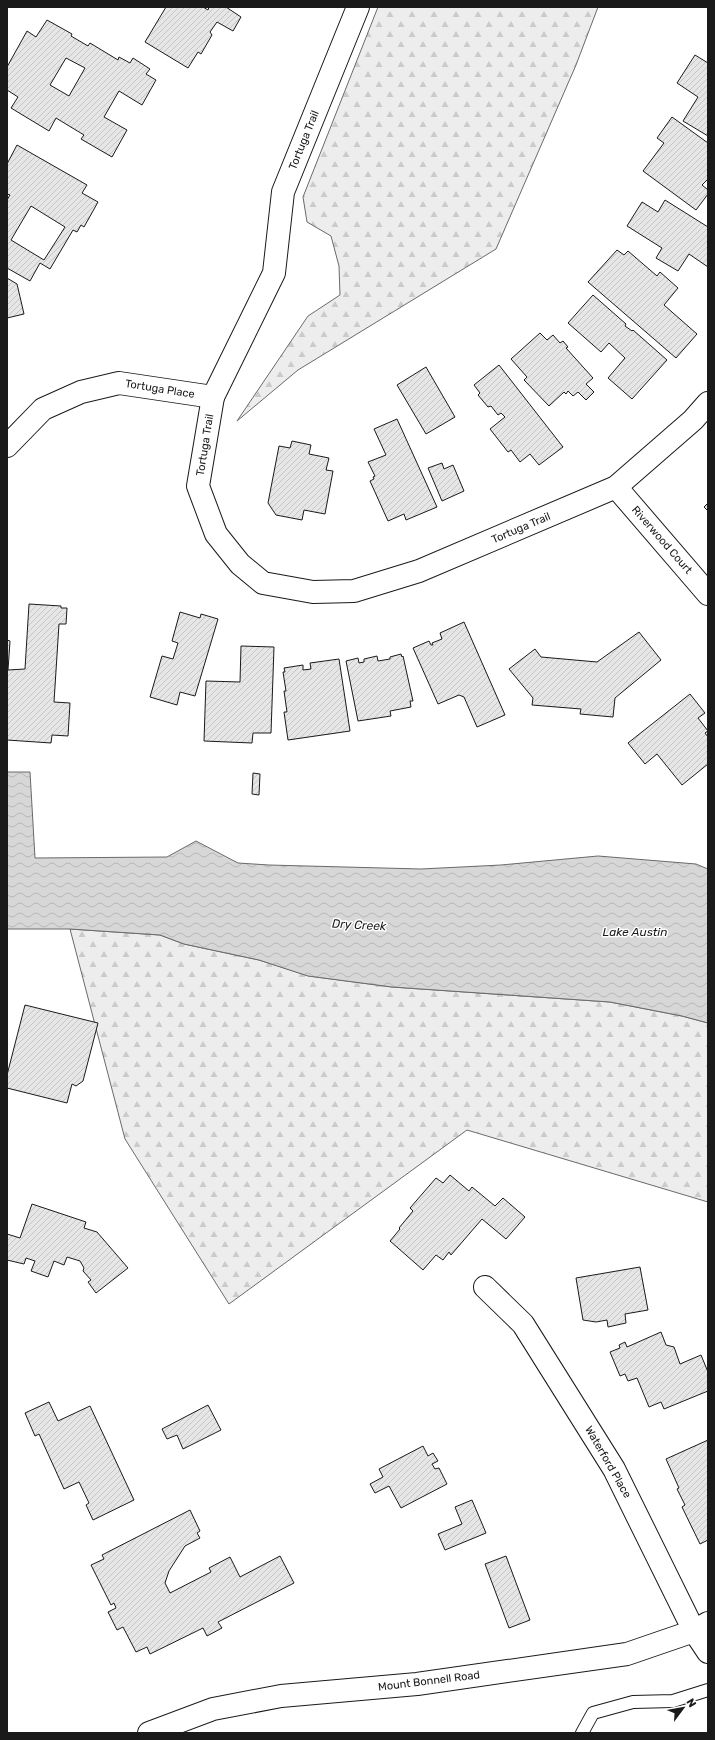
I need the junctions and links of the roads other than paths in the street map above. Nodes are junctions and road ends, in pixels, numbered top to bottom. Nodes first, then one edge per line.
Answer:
1 (358, 7) edge
2 (213, 397) junction
3 (708, 403) edge
4 (7, 446) edge
5 (616, 487) junction
6 (708, 594) edge
7 (485, 1287) dead end
8 (701, 1627) edge
9 (708, 1652) edge
10 (708, 1690) edge
11 (149, 1733) edge
12 (582, 1733) edge

1 - 2 street, Tortuga Trail
2 - 4 street, Tortuga Place
2 - 5 street, Tortuga Trail
3 - 5 street, Tortuga Trail
5 - 6 street, Riverwood Court
7 - 8 street, Waterford Place
8 - 9 street, Waterford Place
8 - 11 street, Mount Bonnell Road
10 - 12 lane

